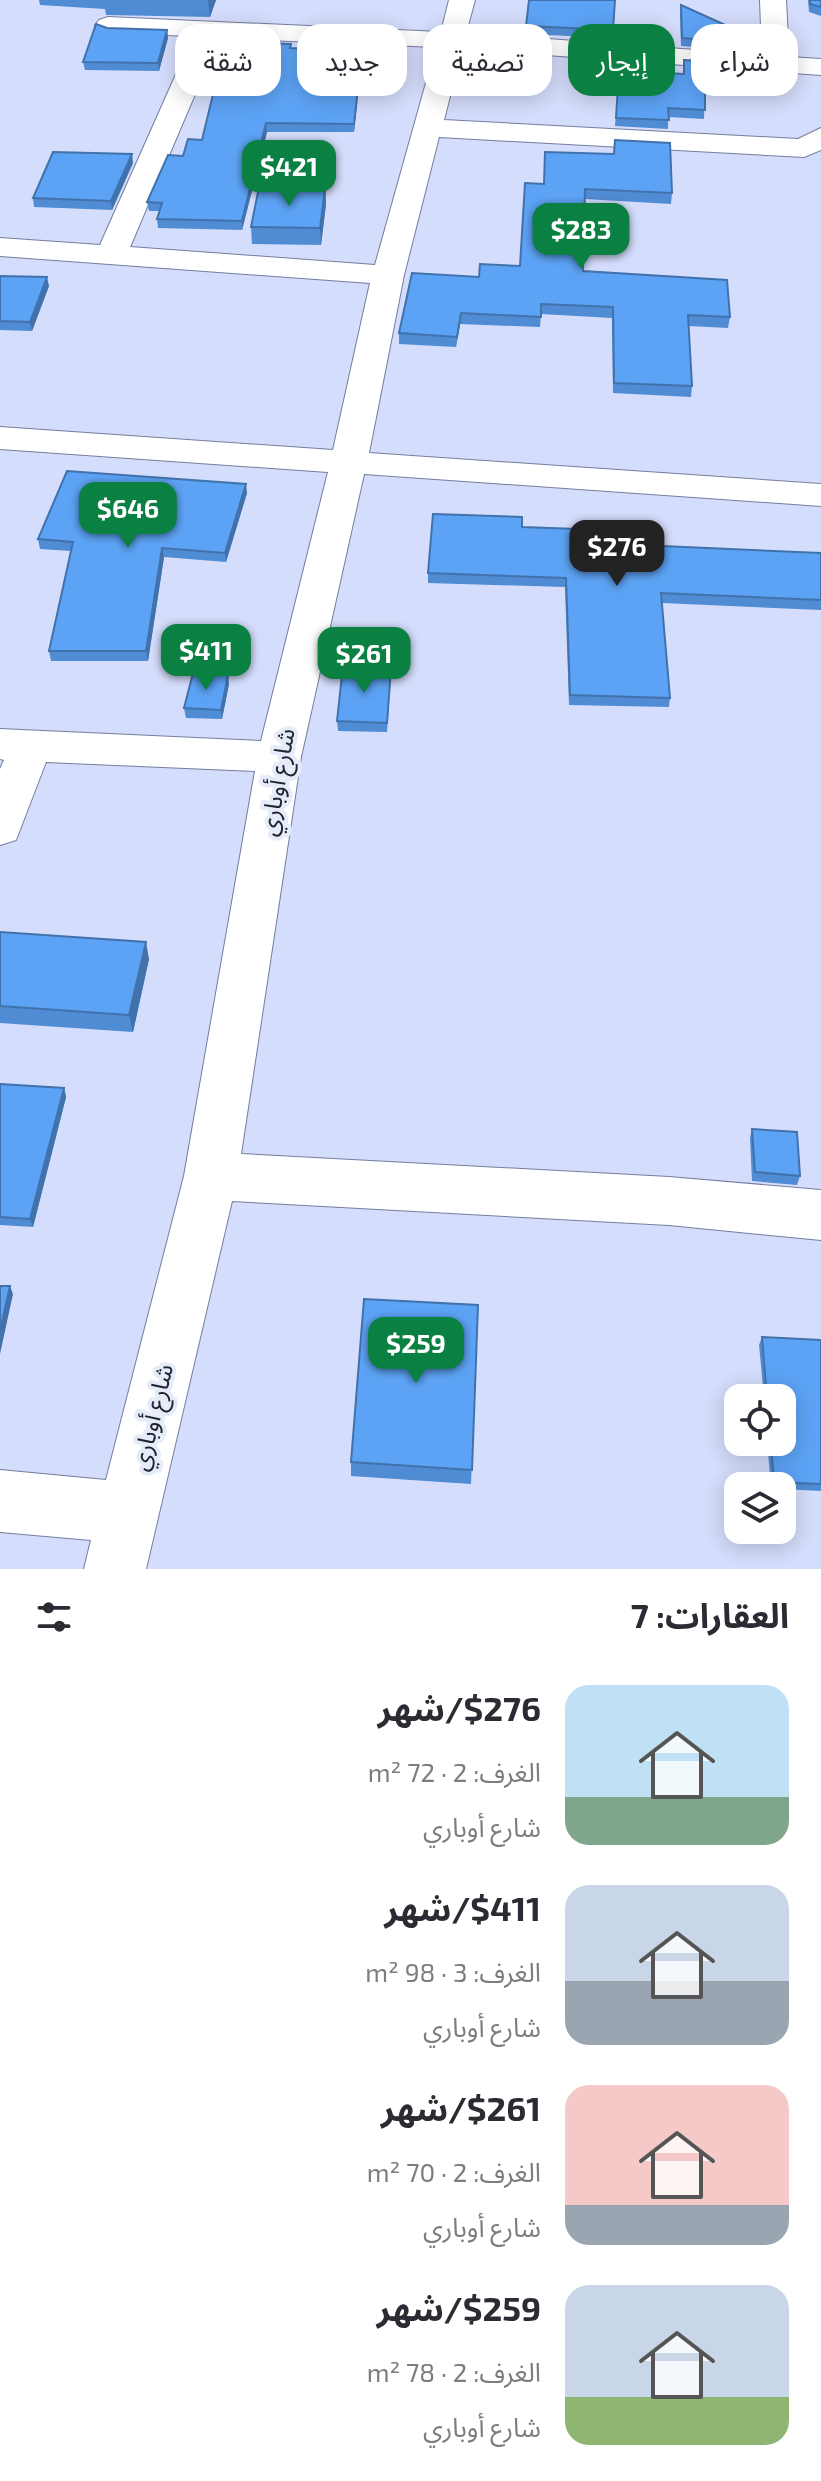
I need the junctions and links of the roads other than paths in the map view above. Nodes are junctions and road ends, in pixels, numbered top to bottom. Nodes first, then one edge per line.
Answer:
1 (773, 0) edge
2 (457, 20) edge
3 (774, 24) edge
4 (108, 25) edge
5 (281, 27) edge
6 (175, 28) edge
7 (691, 52) edge
8 (798, 65) edge
9 (821, 67) edge
10 (180, 96) edge
11 (428, 128) junction
12 (815, 152) edge
13 (0, 247) edge
14 (112, 253) junction
15 (388, 275) junction
16 (0, 438) edge
17 (349, 462) junction
18 (821, 495) edge
19 (15, 745) edge
20 (279, 757) junction
21 (0, 828) edge
22 (211, 1176) junction
23 (821, 1215) edge
24 (0, 1501) edge
25 (121, 1541) edge

1 - 3 street
2 - 5 street
2 - 7 street
2 - 11 street, شارع أوباري
4 - 6 street
8 - 9 street
10 - 14 street
11 - 12 street
11 - 15 street, شارع أوباري
13 - 14 street
14 - 15 street
15 - 17 street, شارع أوباري
16 - 17 street
17 - 18 street
17 - 20 street, شارع أوباري
19 - 20 street
19 - 21 street
20 - 22 street, شارع أوباري
22 - 23 street
22 - 25 street, شارع أوباري
24 - 25 street

